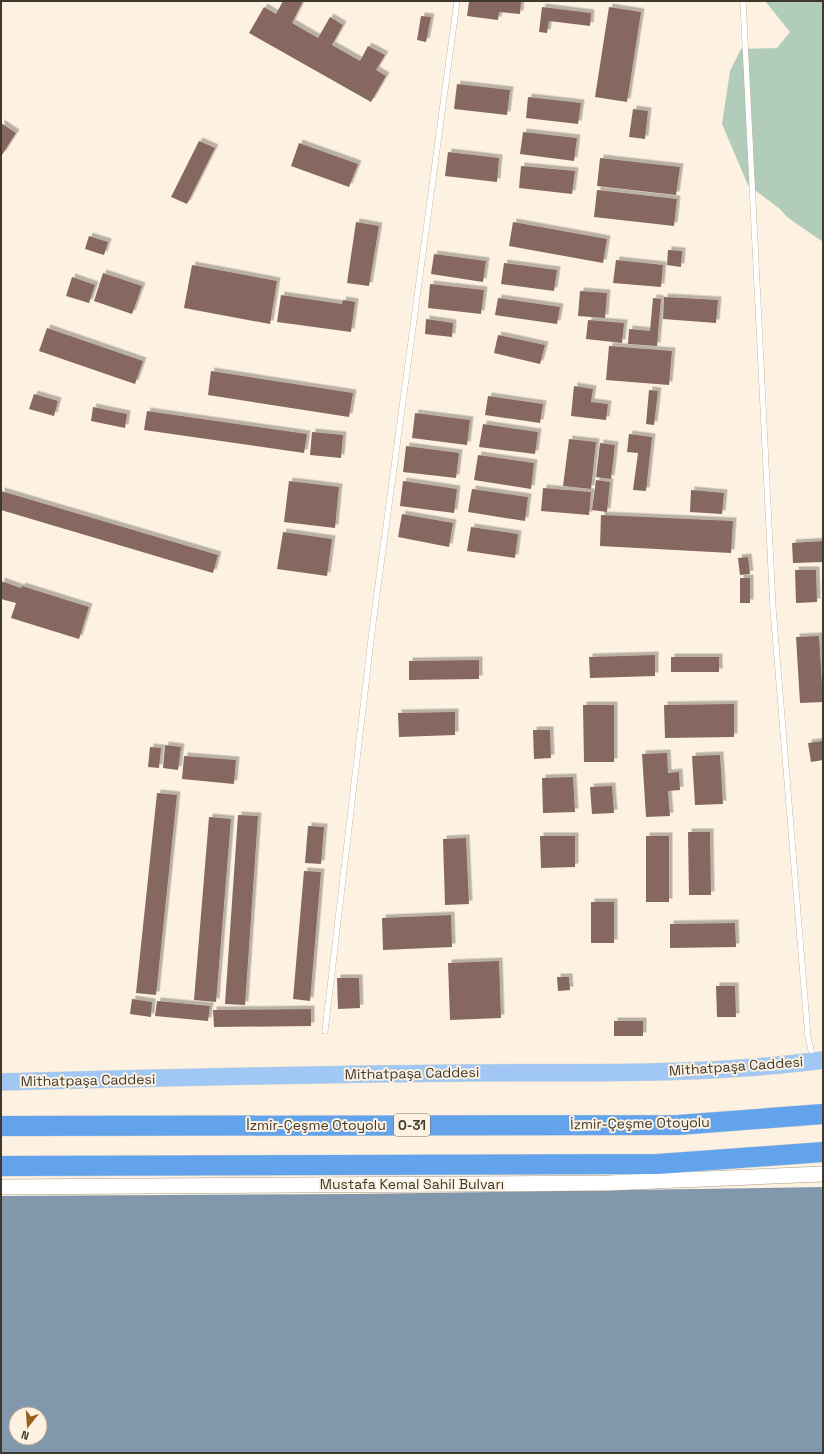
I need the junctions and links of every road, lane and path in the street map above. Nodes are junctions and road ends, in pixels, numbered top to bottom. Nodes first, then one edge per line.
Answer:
1 (457, 1) edge
2 (743, 1) edge
3 (324, 1031) dead end
4 (818, 1061) edge
5 (1, 1082) edge
6 (823, 1114) edge
7 (1, 1126) edge
8 (823, 1152) edge
9 (1, 1166) edge
10 (823, 1174) edge
11 (1, 1187) edge

1 - 3 lane
2 - 4 lane
4 - 5 main road, Mithatpaşa Caddesi
6 - 7 highway, İzmir-Çeşme Otoyolu / O-31
8 - 9 highway
10 - 11 main road, Mustafa Kemal Sahil Bulvarı

